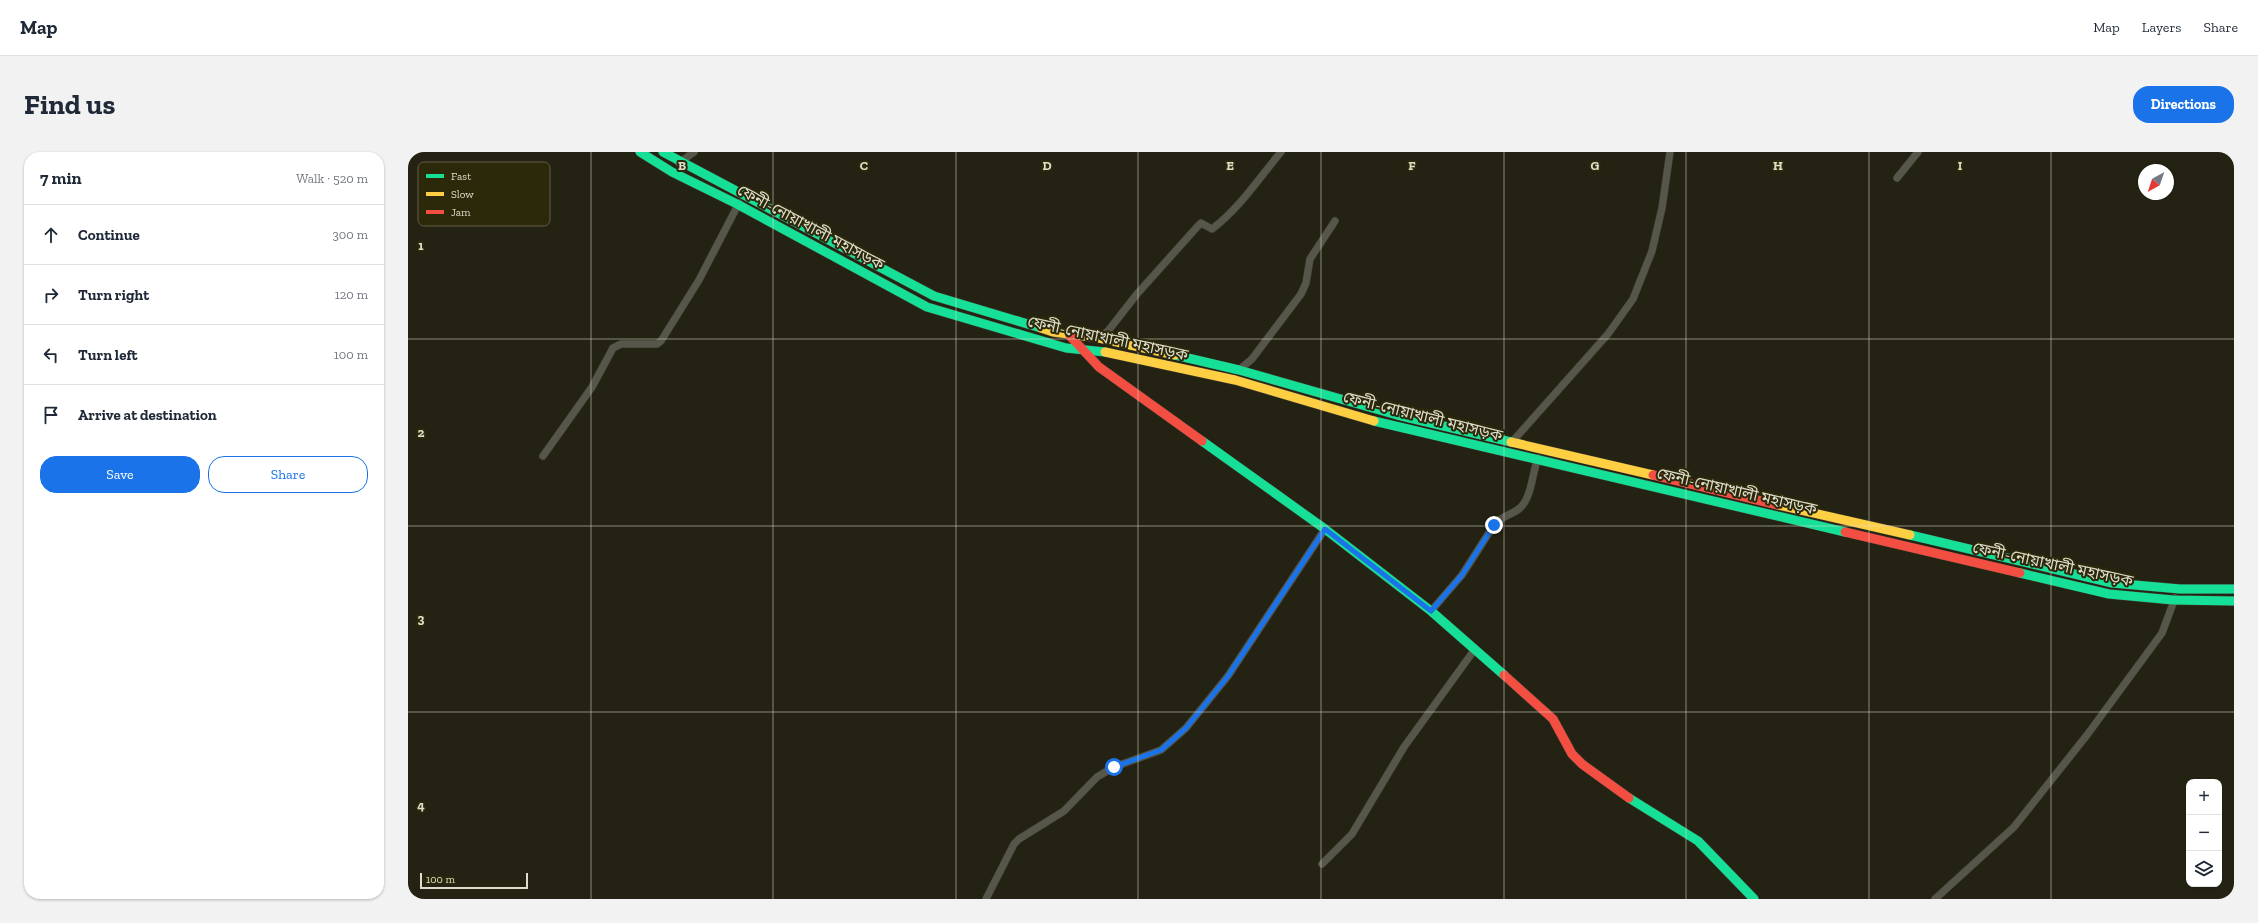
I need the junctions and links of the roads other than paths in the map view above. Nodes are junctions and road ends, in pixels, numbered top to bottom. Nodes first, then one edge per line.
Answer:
1 (640, 152) edge
2 (662, 152) edge
3 (694, 152) edge
4 (1281, 152) edge
5 (1670, 152) edge
6 (1918, 152) edge
7 (679, 163) junction
8 (1897, 178) dead end
9 (744, 194) junction
10 (1335, 221) dead end
11 (1070, 336) junction
12 (1099, 338) junction
13 (1082, 349) junction
14 (1239, 370) junction
15 (1512, 442) junction
16 (1542, 449) junction
17 (543, 456) dead end
18 (1537, 460) junction
19 (1325, 529) junction
20 (2180, 589) junction
21 (2234, 589) edge
22 (2173, 600) junction
23 (2234, 601) edge
24 (1431, 611) junction
25 (1475, 649) junction
26 (1322, 864) dead end
27 (986, 899) edge
28 (1754, 899) edge
29 (1935, 899) edge

1 - 13 main road, ফেনী-নোয়াখালী মহাসড়ক
2 - 7 main road, ফেনী-নোয়াখালী মহাসড়ক
3 - 7 street
4 - 12 street
5 - 15 street
6 - 8 street
7 - 9 main road, ফেনী-নোয়াখালী মহাসড়ক
9 - 11 main road, ফেনী-নোয়াখালী মহাসড়ক
9 - 17 street
10 - 14 street
11 - 12 main road, ফেনী-নোয়াখালী মহাসড়ক
11 - 13 main road
12 - 14 main road, ফেনী-নোয়াখালী মহাসড়ক
13 - 18 main road, ফেনী-নোয়াখালী মহাসড়ক
13 - 19 main road
14 - 15 main road, ফেনী-নোয়াখালী মহাসড়ক
15 - 16 main road, ফেনী-নোয়াখালী মহাসড়ক
16 - 18 street
16 - 20 main road, ফেনী-নোয়াখালী মহাসড়ক
18 - 22 main road, ফেনী-নোয়াখালী মহাসড়ক
18 - 24 street
19 - 24 main road
19 - 27 street
20 - 21 main road, ফেনী-নোয়াখালী মহাসড়ক
20 - 22 street
22 - 23 main road, ফেনী-নোয়াখালী মহাসড়ক
22 - 29 street
24 - 25 main road
25 - 26 street
25 - 28 main road

